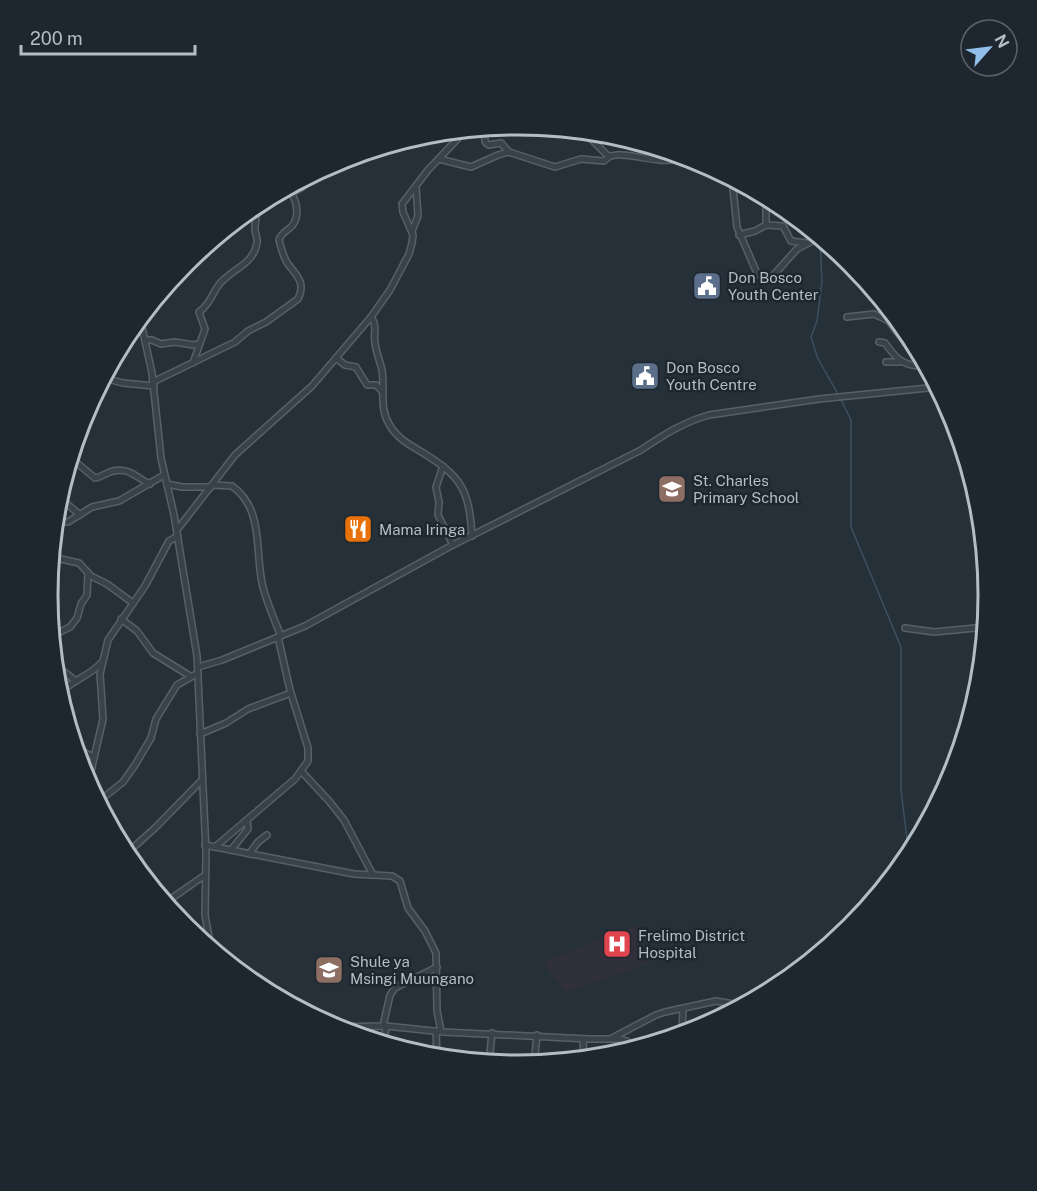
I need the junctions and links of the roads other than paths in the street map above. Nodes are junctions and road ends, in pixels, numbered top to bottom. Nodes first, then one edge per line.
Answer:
1 (484, 136) edge
2 (458, 139) edge
3 (591, 141) edge
4 (508, 152) junction
5 (610, 156) junction
6 (439, 159) junction
7 (667, 161) edge
8 (416, 187) junction
9 (733, 189) edge
10 (292, 195) edge
11 (766, 208) edge
12 (256, 218) edge
13 (766, 225) junction
14 (411, 231) junction
15 (739, 235) junction
16 (811, 241) edge
17 (808, 243) junction
18 (370, 317) junction
19 (847, 317) dead end
20 (886, 319) edge
21 (143, 330) edge
22 (145, 340) junction
23 (879, 342) dead end
24 (199, 344) junction
25 (336, 358) junction
26 (886, 362) dead end
27 (901, 362) junction
28 (193, 363) junction
29 (916, 365) edge
30 (112, 380) edge
31 (153, 384) junction
32 (928, 387) edge
33 (382, 391) junction
34 (78, 464) edge
35 (443, 466) junction
36 (164, 475) junction
37 (150, 484) junction
38 (167, 484) junction
39 (212, 486) junction
40 (67, 504) edge
41 (80, 515) junction
42 (64, 522) edge
43 (177, 533) junction
44 (472, 536) junction
45 (453, 545) junction
46 (60, 558) edge
47 (88, 573) junction
48 (133, 603) junction
49 (121, 620) junction
50 (905, 628) dead end
51 (978, 628) edge
52 (60, 632) edge
53 (280, 637) junction
54 (102, 662) junction
55 (198, 670) junction
56 (65, 673) edge
57 (190, 676) junction
58 (76, 681) junction
59 (67, 686) edge
60 (291, 693) junction
61 (200, 734) junction
62 (87, 754) edge
63 (94, 757) junction
64 (92, 766) edge
65 (302, 772) junction
66 (202, 780) junction
67 (105, 796) edge
68 (247, 820) junction
69 (267, 835) dead end
70 (205, 845) junction
71 (134, 847) edge
72 (214, 847) junction
73 (231, 850) junction
74 (249, 854) junction
75 (205, 875) junction
76 (373, 875) junction
77 (172, 898) edge
78 (208, 935) edge
79 (437, 967) junction
80 (730, 1004) edge
81 (683, 1009) junction
82 (682, 1025) edge
83 (359, 1026) edge
84 (385, 1026) junction
85 (439, 1031) junction
86 (492, 1033) junction
87 (384, 1035) edge
88 (537, 1035) junction
89 (610, 1038) junction
90 (583, 1039) junction
91 (628, 1042) edge
92 (438, 1049) edge
93 (584, 1051) edge
94 (490, 1055) edge
95 (535, 1055) edge

1 - 4 street
2 - 6 street
3 - 5 street
4 - 5 street
4 - 6 street
5 - 7 street
6 - 8 street
8 - 14 street
8 - 14 street
9 - 15 street
10 - 28 street
11 - 13 street
12 - 24 street
13 - 15 street
13 - 17 street
14 - 18 street
15 - 17 street
16 - 17 street
18 - 25 street
18 - 33 street
19 - 20 street
21 - 22 street
22 - 24 street
22 - 31 street
23 - 27 street
24 - 28 street
25 - 33 street
25 - 39 street
26 - 27 street
27 - 29 street
28 - 31 street
30 - 31 street
31 - 36 street
32 - 44 street
33 - 35 street
34 - 37 street
35 - 44 street
35 - 45 street
36 - 37 street
36 - 38 street
37 - 41 street
38 - 39 street
38 - 43 street
39 - 43 street
39 - 53 street
40 - 41 street
41 - 42 street
43 - 48 street
43 - 55 street
44 - 45 street
45 - 53 street
46 - 47 street
47 - 48 street
47 - 52 street
48 - 49 street
49 - 54 street
49 - 57 street
50 - 51 street
53 - 55 street
53 - 60 street
54 - 58 street
54 - 63 street
55 - 57 street
55 - 61 street
56 - 58 street
57 - 67 street
58 - 59 street
60 - 61 street
60 - 65 street
61 - 66 street
62 - 63 street
63 - 64 street
65 - 68 street
65 - 76 street
66 - 70 street
66 - 71 street
68 - 72 street
68 - 73 street
69 - 74 street
70 - 72 street
70 - 75 street
72 - 73 street
73 - 74 street
74 - 76 street
75 - 77 street
75 - 78 street
76 - 79 street
79 - 84 street
79 - 85 street
80 - 81 street
81 - 82 street
81 - 89 street
83 - 84 street
84 - 85 street
84 - 87 street
85 - 86 street
85 - 92 street
86 - 88 street
86 - 94 street
88 - 90 street
88 - 95 street
89 - 90 street
89 - 91 street
90 - 93 street

